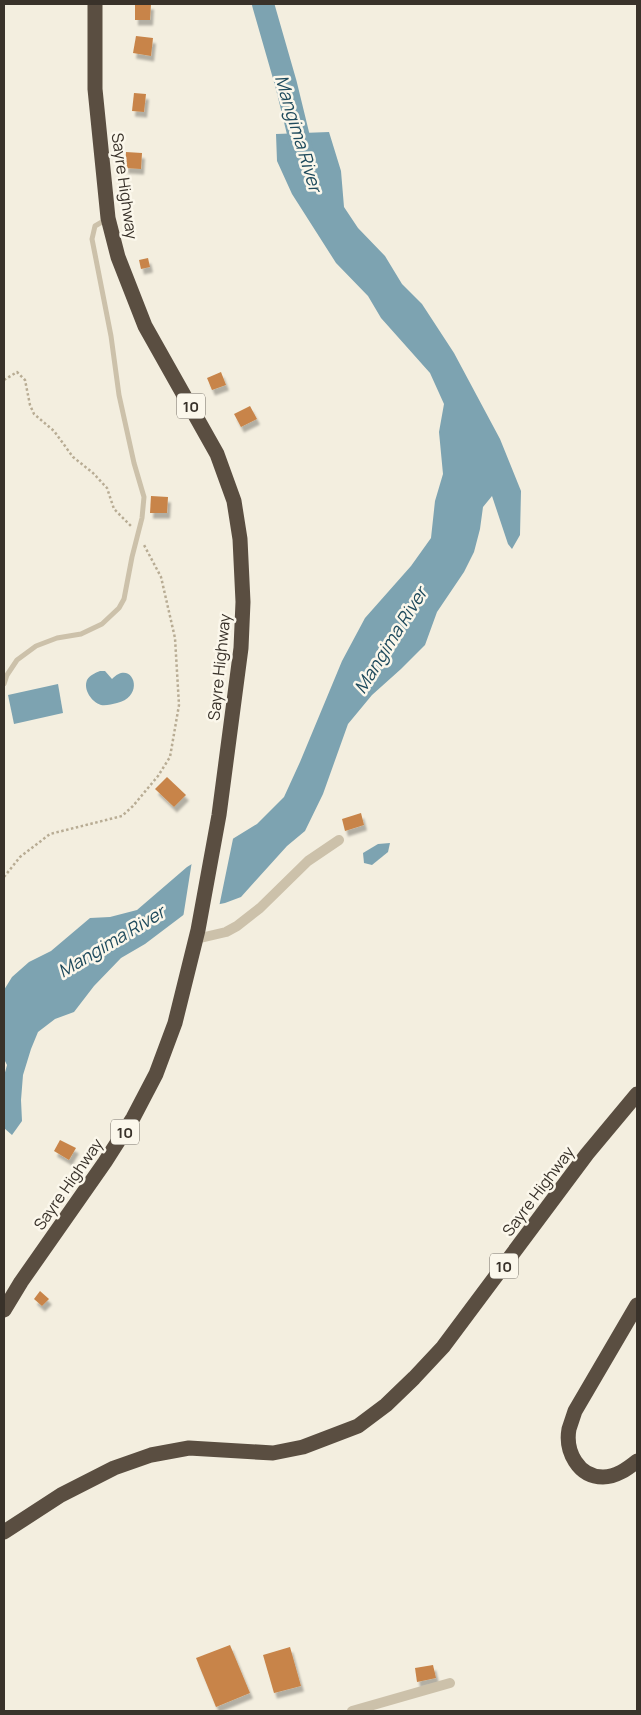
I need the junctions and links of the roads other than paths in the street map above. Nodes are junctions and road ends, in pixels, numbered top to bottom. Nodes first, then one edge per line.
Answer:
1 (94, 4) edge
2 (108, 218) junction
3 (4, 684) edge
4 (338, 840) dead end
5 (197, 935) junction
6 (637, 1094) edge
7 (637, 1305) edge
8 (4, 1310) edge
9 (637, 1461) edge
10 (4, 1532) edge
11 (450, 1683) dead end
12 (352, 1711) edge

1 - 2 highway, Sayre Highway / 10
2 - 3 lane
2 - 5 highway, Sayre Highway / 10
4 - 5 street
5 - 8 highway, Sayre Highway / 10
6 - 10 highway, Sayre Highway / 10
7 - 9 highway
11 - 12 street

